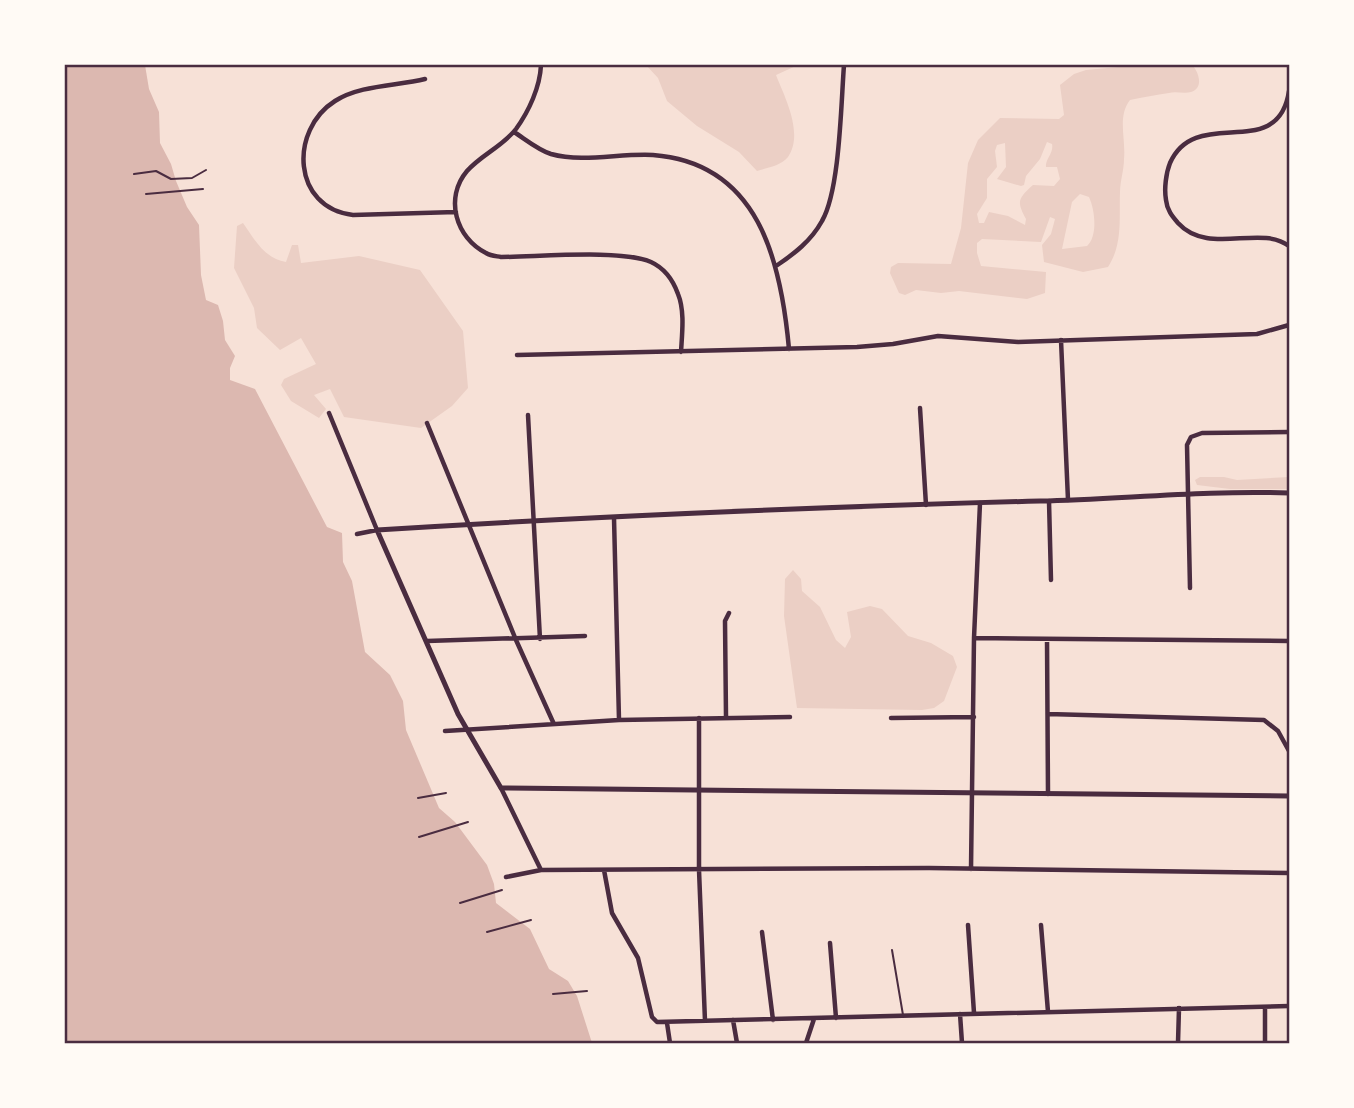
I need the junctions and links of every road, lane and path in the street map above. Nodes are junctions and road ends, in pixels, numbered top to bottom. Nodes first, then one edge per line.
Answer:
1 (541, 65) edge
2 (844, 65) edge
3 (425, 79) dead end
4 (1289, 91) edge
5 (514, 132) junction
6 (206, 170) dead end
7 (134, 174) dead end
8 (203, 189) dead end
9 (146, 194) dead end
10 (456, 212) junction
11 (1289, 246) edge
12 (776, 266) junction
13 (1289, 325) edge
14 (1061, 340) junction
15 (789, 349) junction
16 (681, 352) junction
17 (517, 355) dead end
18 (920, 408) dead end
19 (329, 413) dead end
20 (527, 415) dead end
21 (426, 423) dead end
22 (1289, 432) edge
23 (1187, 493) junction
24 (1289, 493) edge
25 (1068, 500) junction
26 (1049, 501) junction
27 (980, 503) junction
28 (926, 505) junction
29 (614, 518) junction
30 (532, 522) junction
31 (468, 525) junction
32 (377, 530) junction
33 (357, 534) dead end
34 (1051, 580) dead end
35 (1190, 588) dead end
36 (729, 613) dead end
37 (585, 636) dead end
38 (974, 638) junction
39 (540, 639) junction
40 (1047, 639) junction
41 (516, 640) junction
42 (427, 641) junction
43 (1289, 641) edge
44 (1048, 714) junction
45 (726, 717) junction
46 (790, 717) dead end
47 (974, 717) junction
48 (699, 718) junction
49 (891, 718) dead end
50 (619, 720) junction
51 (553, 722) junction
52 (466, 729) junction
53 (445, 731) dead end
54 (1289, 751) edge
55 (500, 788) junction
56 (699, 790) junction
57 (972, 792) junction
58 (446, 793) dead end
59 (1048, 793) junction
60 (1289, 796) edge
61 (418, 798) dead end
62 (468, 822) dead end
63 (419, 837) dead end
64 (971, 869) junction
65 (541, 870) junction
66 (604, 870) junction
67 (699, 870) junction
68 (1289, 873) edge
69 (506, 877) dead end
70 (502, 890) dead end
71 (460, 903) dead end
72 (531, 920) dead end
73 (968, 925) dead end
74 (1041, 925) dead end
75 (487, 932) dead end
76 (762, 932) dead end
77 (830, 943) dead end
78 (892, 950) dead end
79 (587, 991) dead end
80 (553, 994) dead end
81 (1289, 1006) edge
82 (1265, 1007) junction
83 (1180, 1008) junction
84 (1048, 1012) junction
85 (974, 1013) junction
86 (960, 1014) junction
87 (903, 1016) junction
88 (836, 1018) junction
89 (814, 1019) junction
90 (733, 1020) junction
91 (773, 1020) junction
92 (705, 1021) junction
93 (667, 1023) junction
94 (670, 1043) edge
95 (737, 1043) edge
96 (806, 1043) edge
97 (962, 1043) edge
98 (1178, 1043) edge
99 (1265, 1043) edge

1 - 5 street
2 - 12 street
3 - 10 street
4 - 11 street
5 - 10 street
5 - 12 street
6 - 7 path
8 - 9 path
10 - 16 street
12 - 15 street
13 - 14 street
14 - 15 street
14 - 25 street
15 - 16 street
16 - 17 street
18 - 28 street
19 - 32 street
20 - 30 street
21 - 31 street
22 - 23 street
23 - 24 street
23 - 25 street
23 - 35 street
25 - 26 street
26 - 27 street
26 - 34 street
27 - 28 street
27 - 38 street
28 - 29 street
29 - 30 street
29 - 50 street
30 - 31 street
30 - 39 street
31 - 32 street
31 - 41 street
32 - 33 street
32 - 42 street
36 - 45 street
37 - 39 street
38 - 40 street
38 - 47 street
39 - 41 street
40 - 43 street
40 - 44 street
41 - 42 street
41 - 51 street
42 - 52 street
44 - 54 street
44 - 59 street
45 - 46 street
45 - 48 street
47 - 49 street
47 - 57 street
48 - 50 street
48 - 56 street
50 - 51 street
51 - 52 street
52 - 53 street
52 - 55 street
55 - 56 street
55 - 65 street
56 - 57 street
56 - 67 street
57 - 59 street
57 - 64 street
58 - 61 path
59 - 60 street
62 - 63 path
64 - 67 street
64 - 68 street
65 - 66 street
65 - 69 street
66 - 67 street
66 - 93 street
67 - 92 street
70 - 71 path
72 - 75 path
73 - 85 street
74 - 84 street
76 - 91 street
77 - 88 street
78 - 87 lane
79 - 80 path
81 - 82 street
82 - 83 street
82 - 99 street
83 - 84 street
83 - 98 street
84 - 85 street
85 - 86 street
86 - 87 street
86 - 97 street
87 - 88 street
88 - 89 street
89 - 91 street
89 - 96 street
90 - 91 street
90 - 92 street
90 - 95 street
92 - 93 street
93 - 94 street

